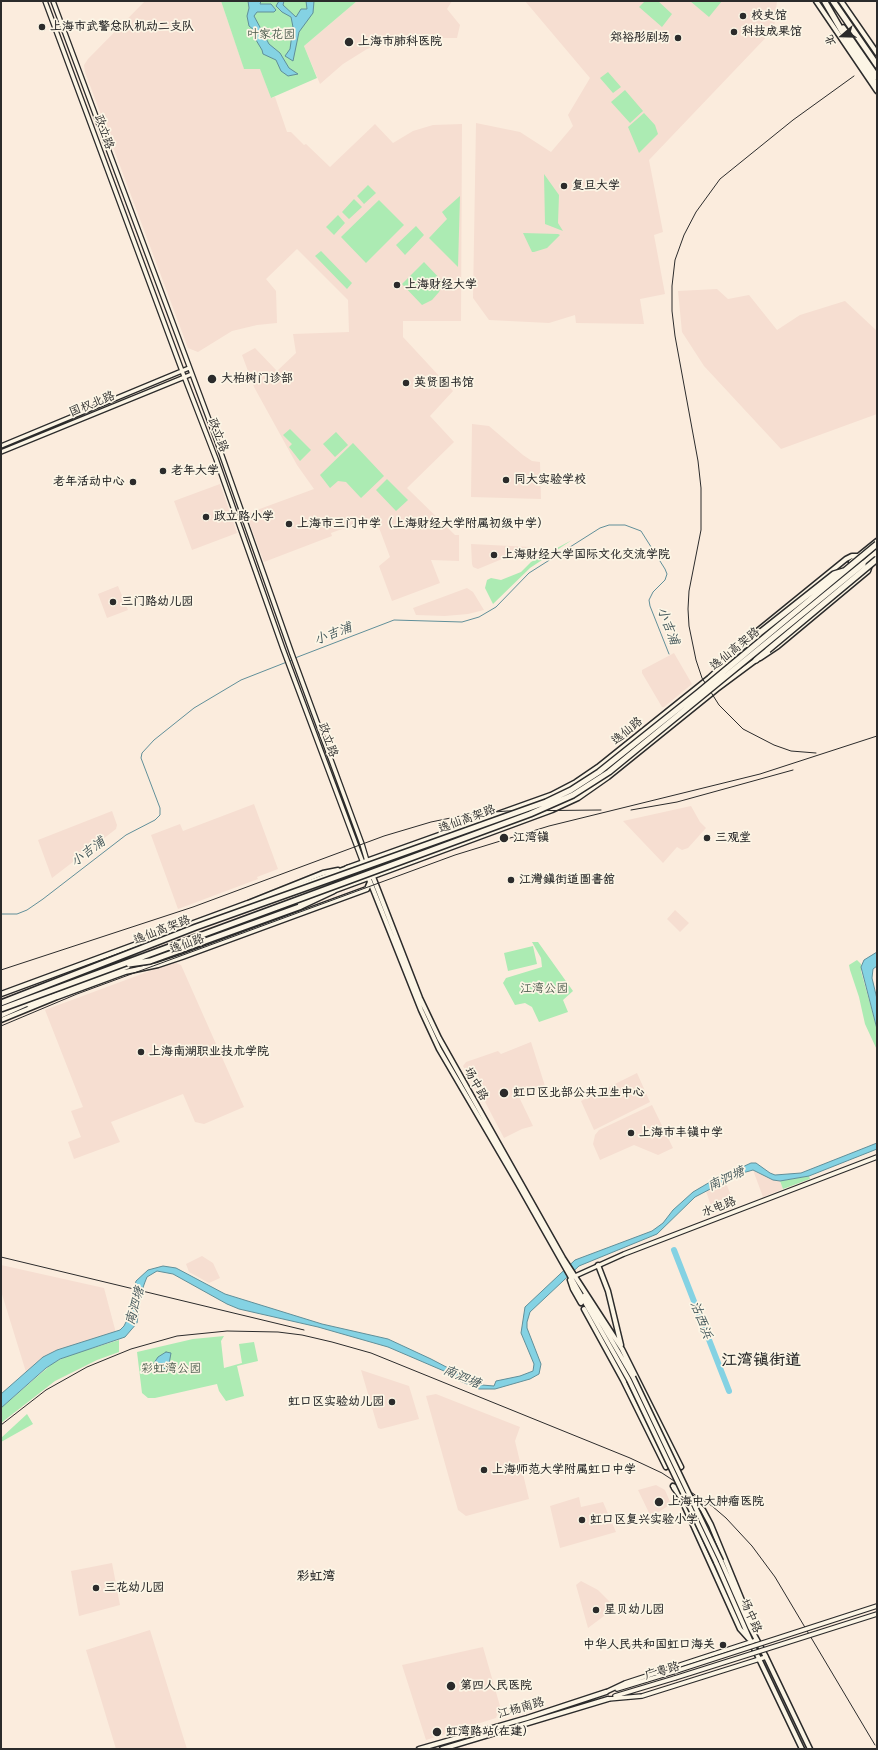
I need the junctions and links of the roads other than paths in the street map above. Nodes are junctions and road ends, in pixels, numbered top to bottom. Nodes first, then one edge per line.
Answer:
1 (46, 1) edge
2 (53, 1) edge
3 (816, 1) edge
4 (824, 1) edge
5 (833, 1) edge
6 (841, 1) edge
7 (877, 53) edge
8 (877, 64) edge
9 (877, 77) edge
10 (877, 86) edge
11 (877, 91) edge
12 (189, 368) junction
13 (182, 371) junction
14 (192, 374) junction
15 (184, 377) junction
16 (1, 446) edge
17 (1, 452) edge
18 (877, 542) edge
19 (877, 552) edge
20 (877, 557) edge
21 (863, 564) junction
22 (847, 570) junction
23 (745, 645) junction
24 (756, 660) junction
25 (709, 678) junction
26 (717, 689) junction
27 (365, 862) junction
28 (349, 868) junction
29 (372, 876) junction
30 (368, 878) junction
31 (370, 883) junction
32 (333, 891) junction
33 (196, 927) junction
34 (122, 965) junction
35 (69, 984) junction
36 (1, 994) edge
37 (2, 1003) edge
38 (1, 1009) edge
39 (1, 1015) edge
40 (1, 1020) edge
41 (877, 1157) edge
42 (562, 1259) junction
43 (598, 1265) junction
44 (572, 1277) junction
45 (584, 1290) junction
46 (622, 1349) junction
47 (666, 1467) dead end
48 (681, 1467) dead end
49 (877, 1606) edge
50 (877, 1614) edge
51 (757, 1640) junction
52 (751, 1642) junction
53 (766, 1657) junction
54 (759, 1659) junction
55 (606, 1692) junction
56 (608, 1699) junction
57 (419, 1749) edge
58 (442, 1749) edge
59 (802, 1749) edge
60 (810, 1749) edge

1 - 13 main road, 政立路
2 - 12 main road, 政立路
3 - 11 main road
4 - 9 highway
4 - 10 highway
5 - 8 highway
6 - 7 main road
12 - 13 main road, 国权北路
12 - 14 main road, 政立路
13 - 15 main road, 政立路
13 - 16 main road, 国权北路
14 - 15 main road, 国权北路
14 - 27 main road, 政立路
15 - 17 main road, 国权北路
15 - 27 main road, 政立路
18 - 22 highway, 逸仙高架路, bridge
18 - 23 main road, 逸仙路
19 - 21 highway, 逸仙高架路
20 - 21 highway
20 - 24 highway, bridge
20 - 24 main road, 逸仙路
21 - 34 highway, 逸仙高架路, bridge
22 - 23 highway, bridge
22 - 33 highway, 逸仙高架路, bridge
23 - 25 main road, 逸仙路
24 - 26 main road, 逸仙路
25 - 26 main road
25 - 27 main road, 逸仙路
26 - 29 main road, 逸仙路
27 - 28 main road, 逸仙路
27 - 29 main road, 政立路
27 - 30 main road, 政立路
28 - 33 highway, bridge
28 - 36 main road, 逸仙路
28 - 37 main road, 逸仙路
29 - 30 main road, 逸仙路
29 - 31 main road
29 - 42 main road, 场中路
30 - 31 main road, 场中路
30 - 32 main road, 逸仙路
31 - 40 main road, 逸仙路
31 - 42 main road, 场中路
32 - 34 highway, bridge
32 - 39 main road, 逸仙路
33 - 37 highway, 逸仙高架路, bridge
34 - 35 highway, 逸仙高架路, bridge
35 - 38 highway, 逸仙高架路, bridge
35 - 39 highway, bridge
41 - 43 main road, 水电路
42 - 44 main road, 场中路
43 - 44 main road, 水电路
43 - 46 main road
44 - 45 main road, 场中路
44 - 47 main road, 场中路
44 - 52 main road, 场中路, bridge
45 - 46 main road, 场中路
45 - 51 main road, 场中路, bridge
46 - 48 main road, 场中路
49 - 55 main road, 广粤路, bridge
50 - 56 main road, 广粤路, bridge
51 - 52 main road, 广粤路
51 - 52 main road, 场中路
51 - 53 main road, 场中路
52 - 54 main road, 场中路
52 - 55 main road, 广粤路
53 - 54 main road, 广粤路
53 - 60 main road, 场中路
54 - 56 main road, 广粤路
54 - 59 main road, 场中路
55 - 57 main road, 江杨南路
56 - 58 main road, 江杨南路

